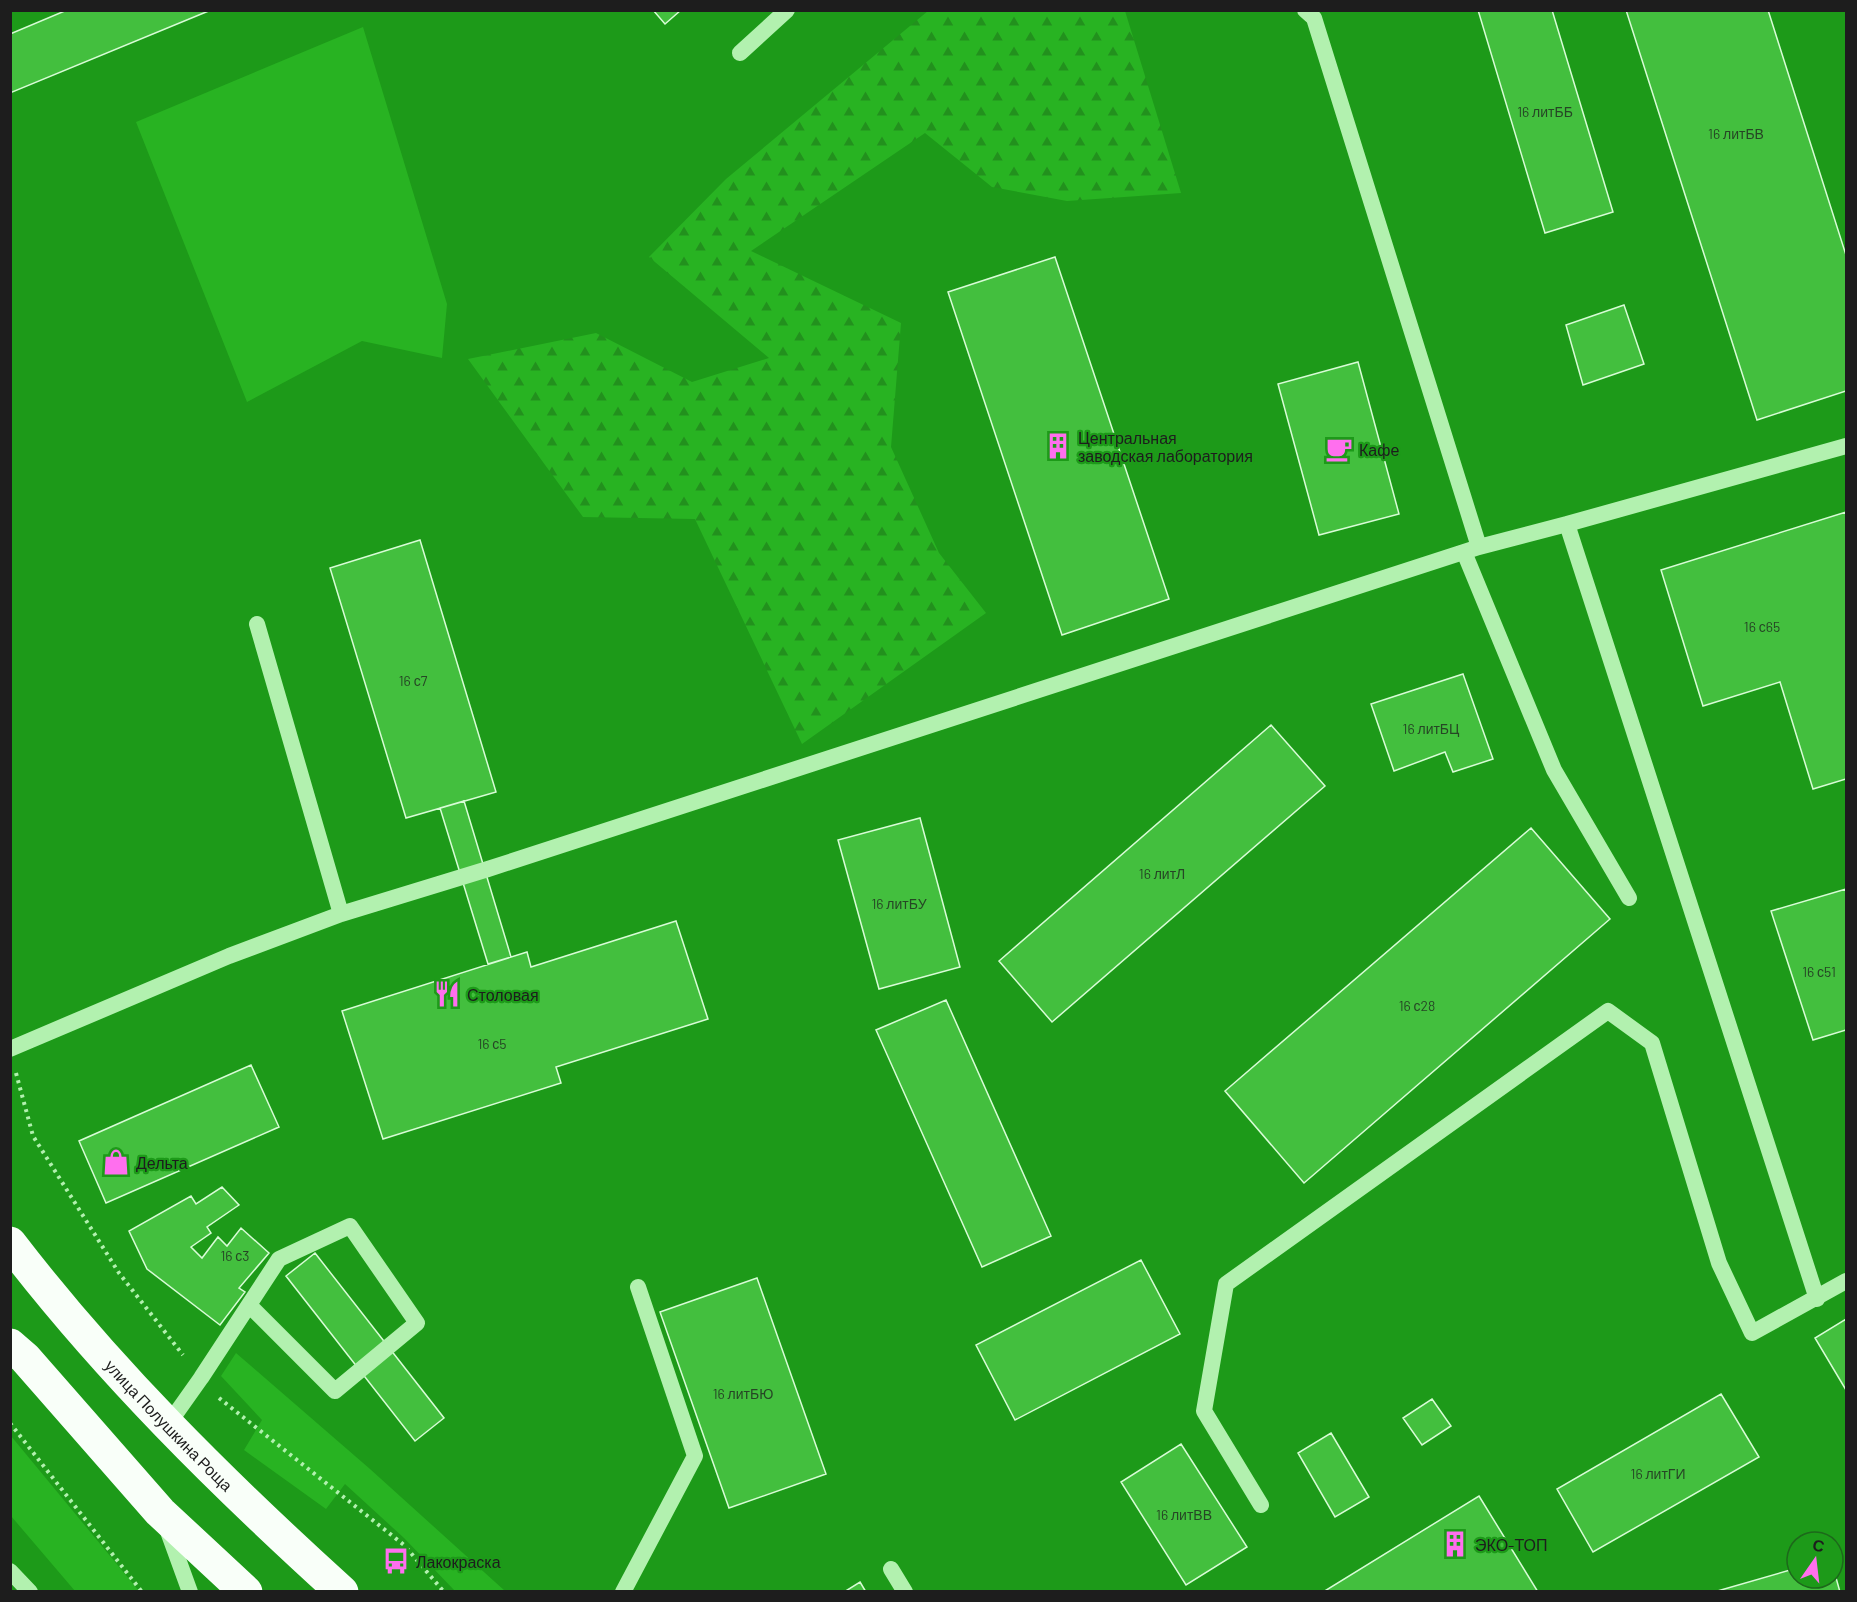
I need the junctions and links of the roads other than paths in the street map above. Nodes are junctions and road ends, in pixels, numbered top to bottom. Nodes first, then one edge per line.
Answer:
1 (787, 10) edge
2 (1305, 10) edge
3 (740, 53) dead end
4 (1846, 446) edge
5 (1568, 524) junction
6 (1472, 550) junction
7 (257, 624) dead end
8 (1629, 898) dead end
9 (341, 914) junction
10 (12, 1056) edge
11 (10, 1243) edge
12 (1846, 1281) edge
13 (638, 1287) dead end
14 (1817, 1299) junction
15 (249, 1305) junction
16 (10, 1345) edge
17 (168, 1426) junction
18 (1262, 1505) dead end
19 (160, 1512) junction
20 (891, 1569) dead end
21 (10, 1570) edge
22 (30, 1592) edge
23 (190, 1592) edge
24 (246, 1592) edge
25 (342, 1592) edge
26 (623, 1592) edge
27 (905, 1592) edge

1 - 3 lane
2 - 6 lane
4 - 5 lane
5 - 6 lane
5 - 14 lane
6 - 8 lane
6 - 9 lane
7 - 9 lane
9 - 10 lane
11 - 17 main road, улица Полушкина Роща
12 - 14 lane
13 - 26 lane
14 - 18 lane
15 - 15 lane
15 - 17 lane
16 - 19 main road
17 - 25 main road, улица Полушкина Роща
19 - 23 lane
19 - 24 main road
20 - 27 lane
21 - 22 lane

